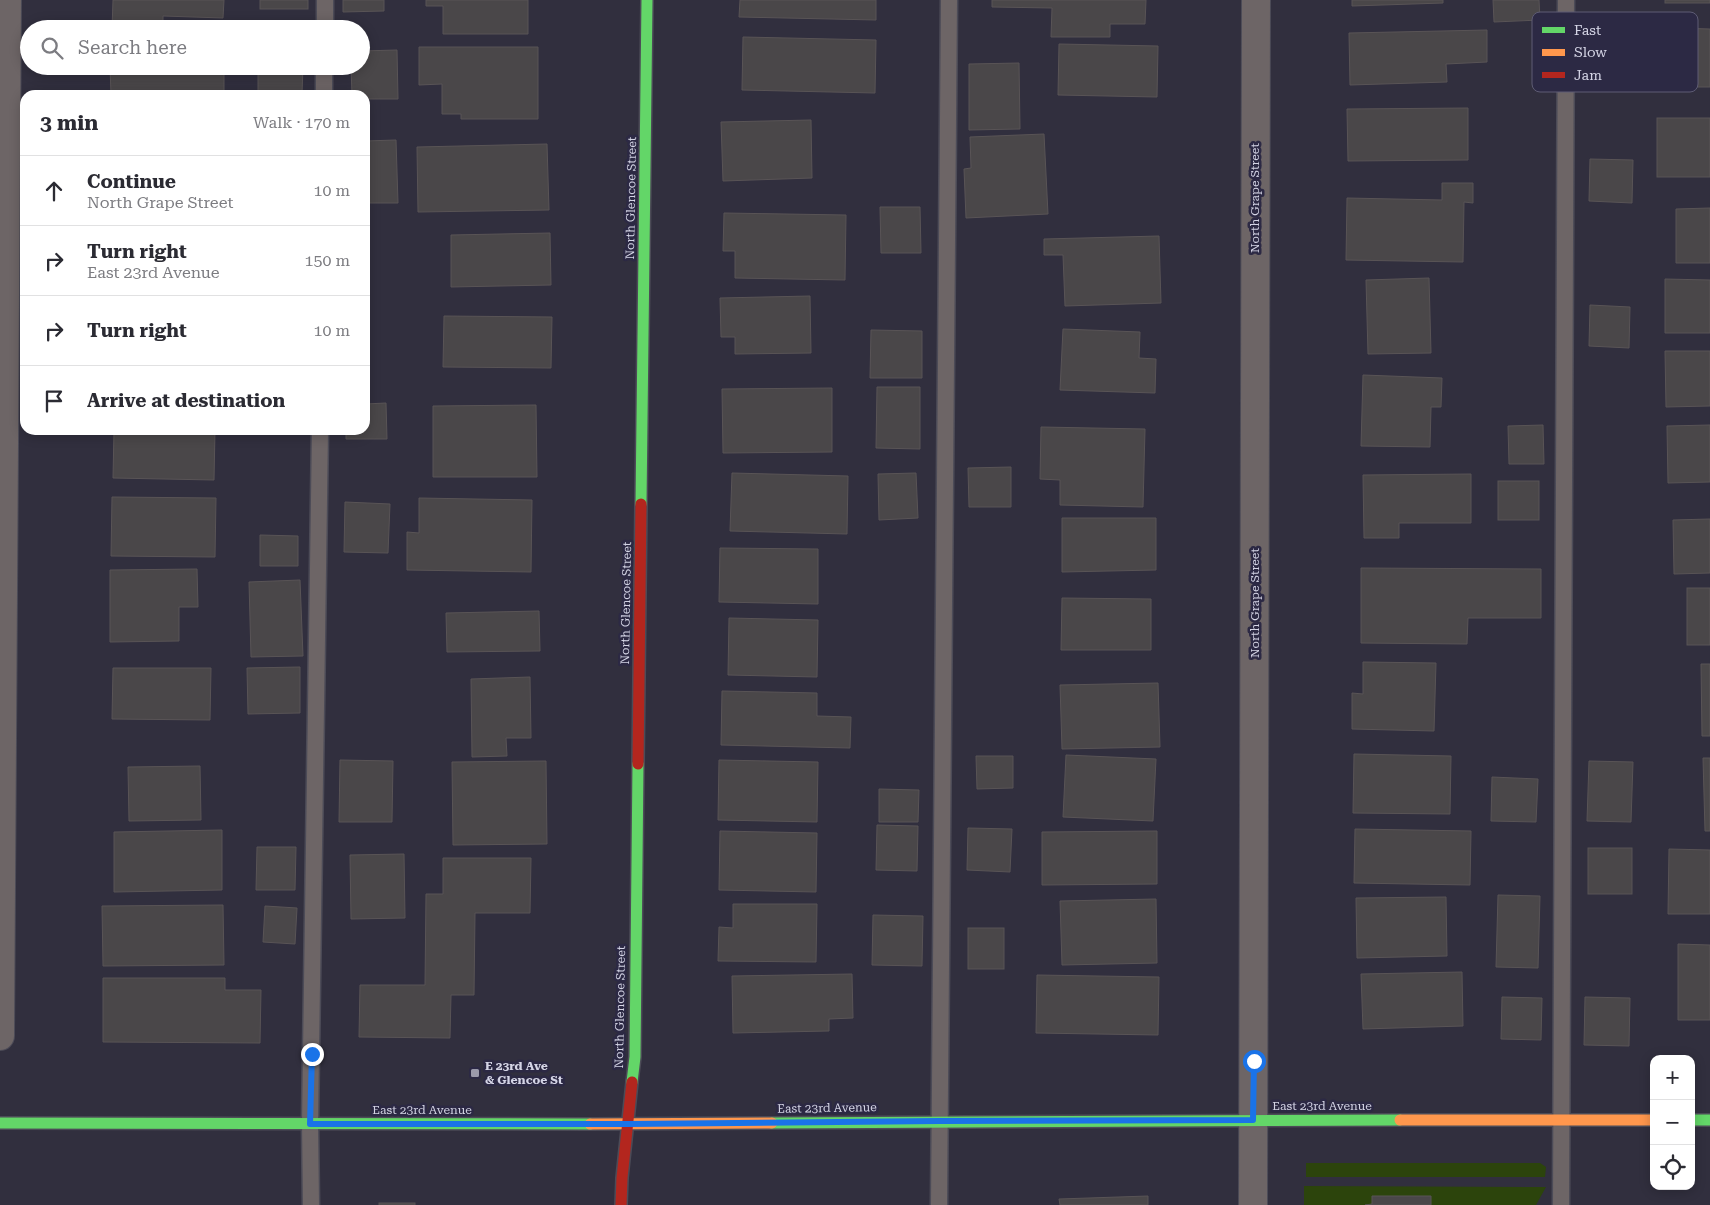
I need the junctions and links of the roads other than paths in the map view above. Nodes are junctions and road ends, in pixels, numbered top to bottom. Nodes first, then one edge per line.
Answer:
1 (7, 0) edge
2 (325, 0) edge
3 (648, 0) edge
4 (949, 0) edge
5 (1256, 0) edge
6 (325, 20) edge
7 (324, 75) edge
8 (324, 90) edge
9 (1566, 92) edge
10 (320, 435) edge
11 (0, 1036) edge
12 (1253, 1120) junction
13 (1561, 1120) junction
14 (1650, 1120) edge
15 (1695, 1120) edge
16 (1710, 1120) edge
17 (939, 1121) junction
18 (0, 1124) edge
19 (310, 1124) junction
20 (628, 1124) junction
21 (310, 1205) edge
22 (621, 1205) edge
23 (939, 1205) edge
24 (1253, 1205) edge
25 (1561, 1205) edge

1 - 11 street
2 - 6 lane
3 - 20 street, North Glencoe Street
4 - 17 lane
5 - 12 street, North Grape Street
7 - 8 lane
9 - 13 lane
10 - 19 lane
12 - 13 street, East 23rd Avenue
12 - 17 street, East 23rd Avenue
12 - 24 street, North Grape Street
13 - 14 street, East 23rd Avenue
13 - 25 lane
15 - 16 street
17 - 20 street, East 23rd Avenue
17 - 23 lane
18 - 19 street, East 23rd Avenue
19 - 20 street, East 23rd Avenue
19 - 21 lane
20 - 22 street, North Glencoe Street

